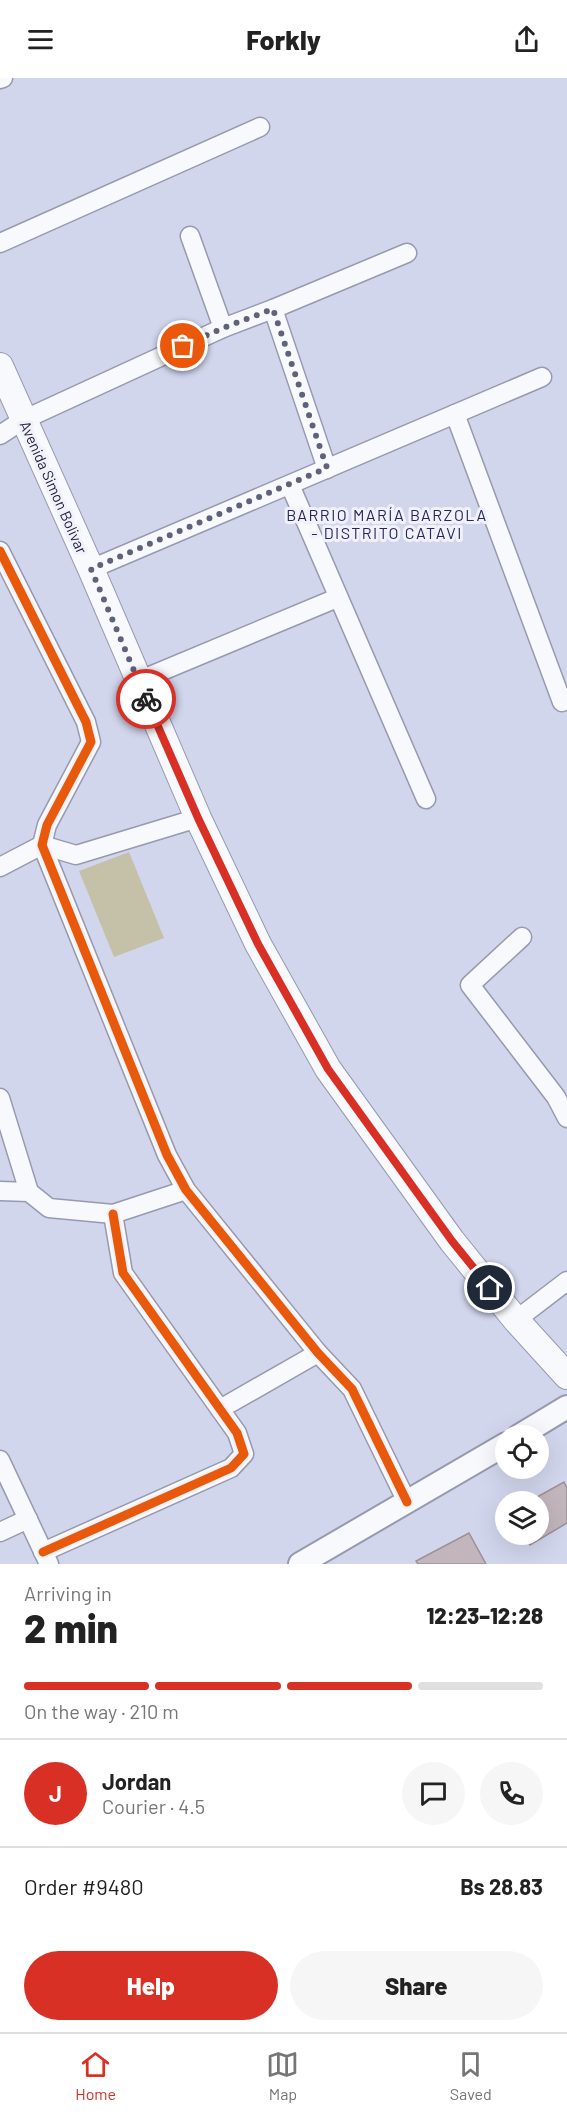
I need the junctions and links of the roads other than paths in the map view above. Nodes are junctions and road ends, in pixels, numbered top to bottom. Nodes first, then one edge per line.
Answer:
1 (260, 127) dead end
2 (190, 236) dead end
3 (0, 243) edge
4 (408, 253) dead end
5 (273, 309) junction
6 (223, 328) junction
7 (0, 366) edge
8 (542, 377) dead end
9 (455, 414) junction
10 (23, 420) junction
11 (0, 435) edge
12 (327, 468) junction
13 (290, 485) junction
14 (0, 551) edge
15 (91, 569) junction
16 (337, 598) junction
17 (138, 681) junction
18 (562, 702) dead end
19 (426, 799) dead end
20 (198, 818) junction
21 (42, 845) junction
22 (0, 867) edge
23 (522, 937) dead end
24 (562, 1093) edge
25 (0, 1098) edge
26 (567, 1118) edge
27 (186, 1190) junction
28 (0, 1191) edge
29 (29, 1192) junction
30 (113, 1214) junction
31 (567, 1281) edge
32 (516, 1320) junction
33 (318, 1353) junction
34 (567, 1376) edge
35 (567, 1407) edge
36 (220, 1409) junction
37 (537, 1425) edge
38 (495, 1450) edge
39 (0, 1460) edge
40 (407, 1502) junction
41 (28, 1519) junction
42 (0, 1532) edge
43 (46, 1558) edge
44 (300, 1564) edge

1 - 3 street
2 - 6 street
4 - 5 street
5 - 6 street
5 - 12 street
6 - 10 street
7 - 10 main road, Avenida Simon Bolivar
8 - 9 street
9 - 12 street
9 - 18 street
10 - 11 street
10 - 15 main road, Avenida Simon Bolivar
12 - 13 street
13 - 15 street
13 - 16 street
14 - 21 street
15 - 17 main road, Avenida Simon Bolivar
16 - 17 street
16 - 19 street
17 - 20 main road, Avenida Simon Bolivar
20 - 21 street
20 - 32 main road, Avenida Simon Bolivar
21 - 22 street
21 - 27 street
23 - 24 street
24 - 26 street
25 - 29 street
27 - 30 street
27 - 33 street
28 - 29 street
29 - 30 street
30 - 36 street
31 - 32 street
32 - 34 main road, Avenida Simon Bolivar
33 - 36 street
33 - 40 street
35 - 37 street
36 - 43 street
38 - 40 street
39 - 41 street
40 - 44 street
41 - 42 street
41 - 43 street

